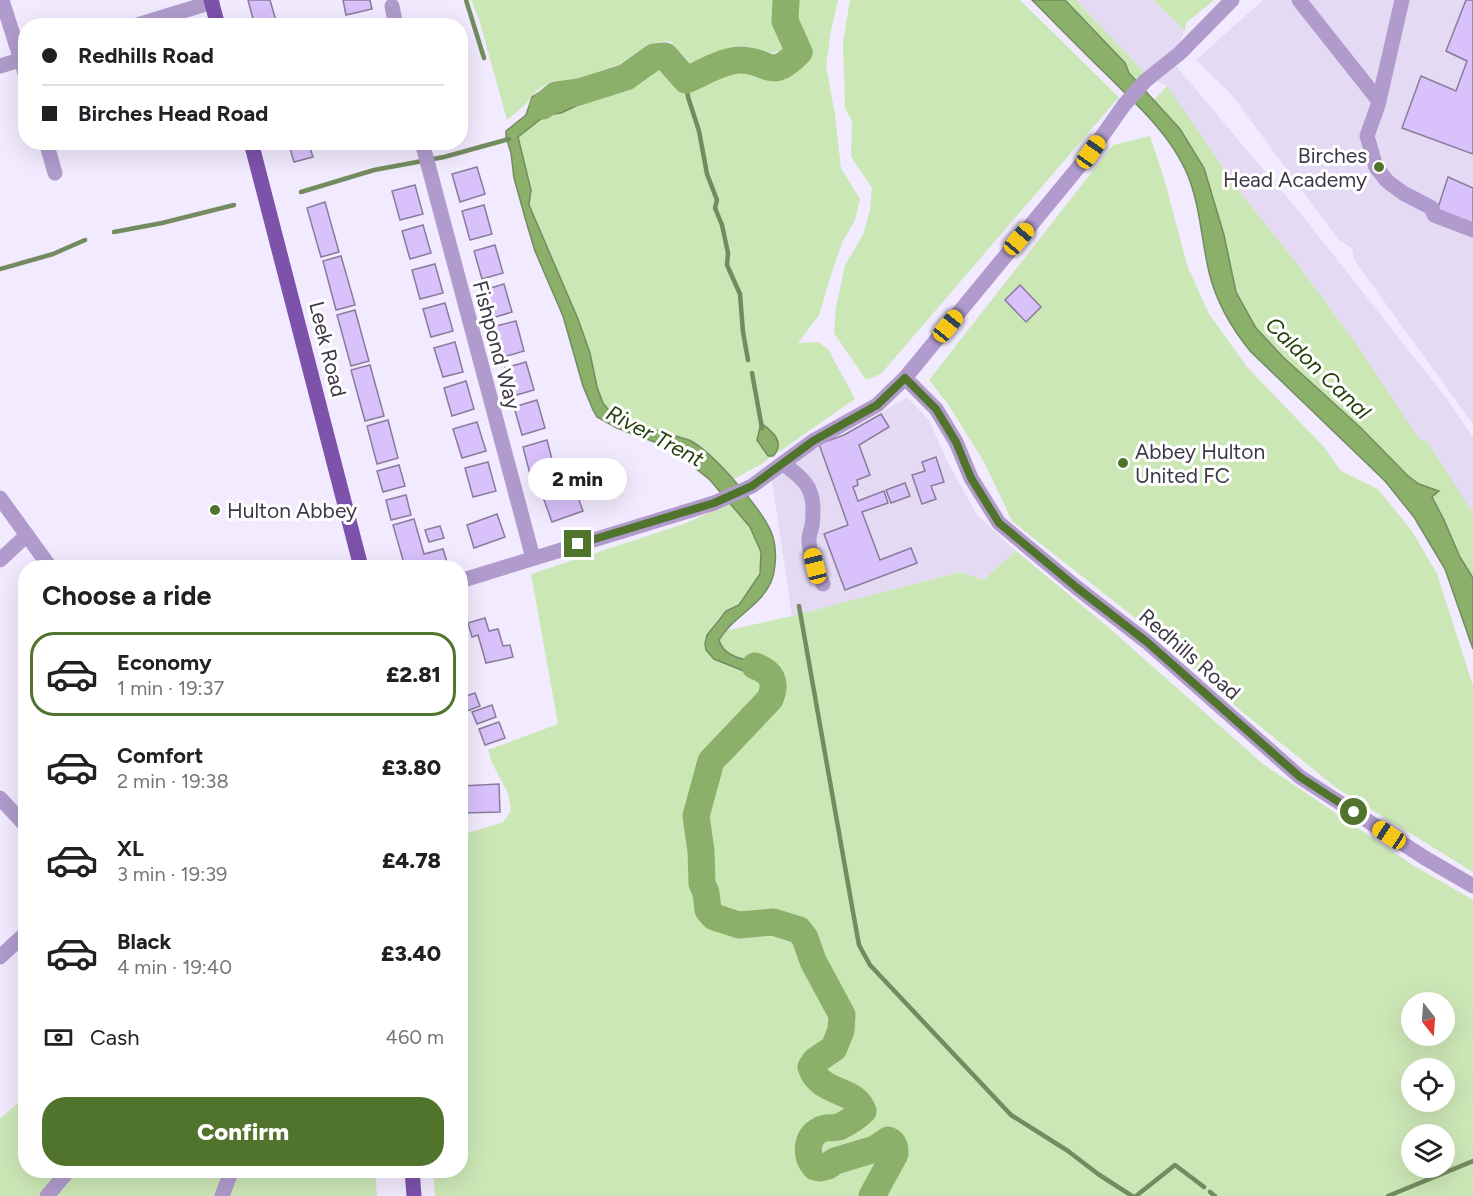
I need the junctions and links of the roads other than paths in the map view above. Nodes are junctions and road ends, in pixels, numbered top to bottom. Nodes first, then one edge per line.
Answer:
1 (2, 0) edge
2 (1232, 0) edge
3 (1299, 0) edge
4 (1402, 0) edge
5 (211, 1) edge
6 (392, 6) dead end
7 (159, 18) edge
8 (216, 18) edge
9 (394, 18) edge
10 (18, 45) edge
11 (18, 61) edge
12 (0, 66) edge
13 (1379, 101) junction
14 (48, 150) edge
15 (253, 150) edge
16 (423, 150) edge
17 (55, 173) dead end
18 (1473, 230) edge
19 (905, 378) junction
20 (783, 464) junction
21 (0, 498) edge
22 (27, 535) junction
23 (533, 558) junction
24 (0, 560) edge
25 (45, 560) edge
26 (359, 560) edge
27 (468, 578) edge
28 (822, 584) dead end
29 (0, 798) edge
30 (18, 817) edge
31 (1473, 886) edge
32 (18, 940) edge
33 (0, 957) edge
34 (62, 1178) edge
35 (229, 1178) edge
36 (413, 1178) edge
37 (47, 1196) edge
38 (222, 1196) edge
39 (414, 1196) edge

1 - 10 street
2 - 19 street
3 - 13 street
4 - 13 street
5 - 7 street
5 - 8 main road
6 - 9 street
11 - 12 street
13 - 18 street
14 - 17 street
15 - 26 main road, Leek Road
16 - 23 street, Fishpond Way
19 - 20 street
19 - 31 street, Redhills Road
20 - 23 street
20 - 28 street
21 - 22 street
22 - 24 street
22 - 25 street
23 - 27 street
29 - 30 street
32 - 33 street
34 - 37 street
35 - 38 street
36 - 39 main road

